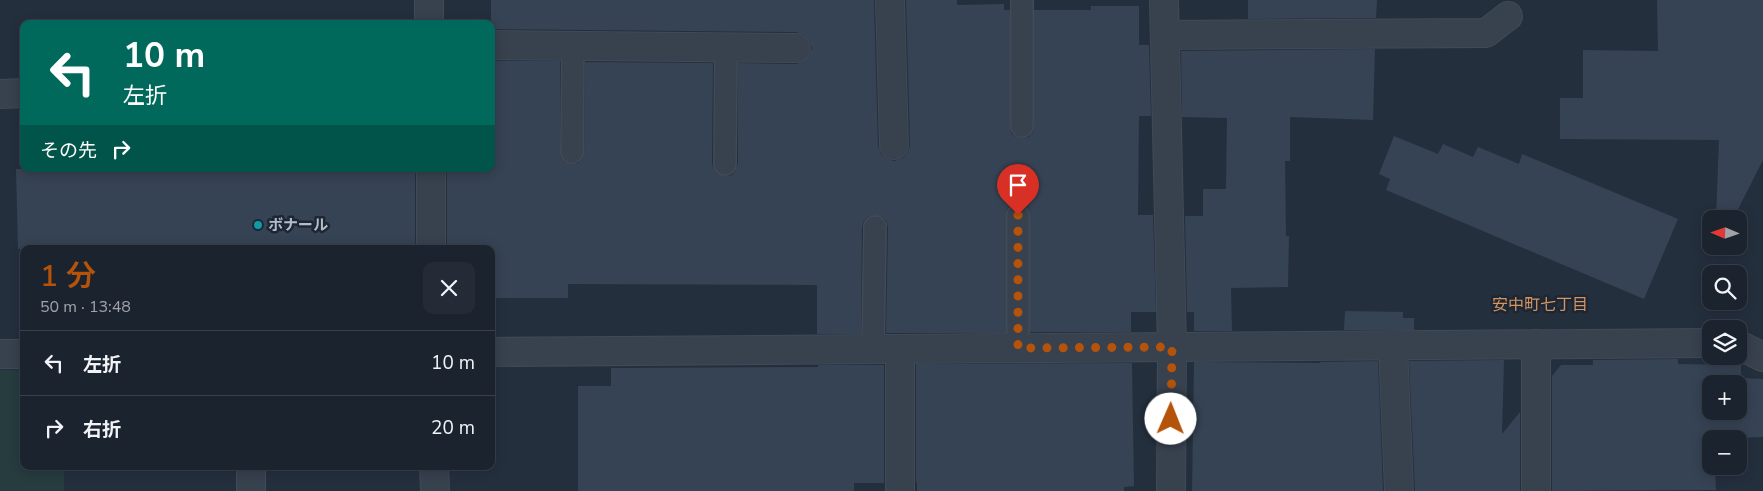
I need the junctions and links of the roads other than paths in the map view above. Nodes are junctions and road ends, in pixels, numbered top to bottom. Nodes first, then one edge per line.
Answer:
1 (429, 0) edge
2 (890, 0) edge
3 (1022, 0) edge
4 (1164, 0) edge
5 (1508, 16) dead end
6 (429, 20) edge
7 (1165, 35) junction
8 (495, 44) edge
9 (573, 46) junction
10 (726, 47) junction
11 (796, 48) dead end
12 (0, 94) edge
13 (20, 94) edge
14 (1022, 126) dead end
15 (894, 145) dead end
16 (572, 152) dead end
17 (725, 164) dead end
18 (431, 172) edge
19 (1018, 215) dead end
20 (875, 227) dead end
21 (432, 245) edge
22 (1702, 343) edge
23 (1536, 344) junction
24 (1393, 346) junction
25 (1172, 347) junction
26 (1018, 348) junction
27 (1747, 348) edge
28 (873, 349) junction
29 (900, 349) junction
30 (495, 352) edge
31 (0, 354) edge
32 (20, 354) edge
33 (1763, 357) edge
34 (251, 470) edge
35 (434, 470) edge
36 (252, 491) edge
37 (435, 491) edge
38 (900, 491) edge
39 (1171, 491) edge
40 (1399, 491) edge
41 (1536, 491) edge

1 - 6 street
2 - 15 street
3 - 14 lane
4 - 7 street
5 - 7 street
7 - 25 street
8 - 9 street
9 - 10 street
9 - 16 lane
10 - 11 street
10 - 17 lane
12 - 13 street
18 - 21 street
19 - 26 lane
20 - 28 lane
22 - 23 street
23 - 24 street
23 - 41 street
24 - 25 street
24 - 40 street
25 - 26 street
25 - 39 street
26 - 29 street
27 - 33 street
28 - 29 street
28 - 30 street
29 - 38 street
31 - 32 street
34 - 36 street
35 - 37 street

